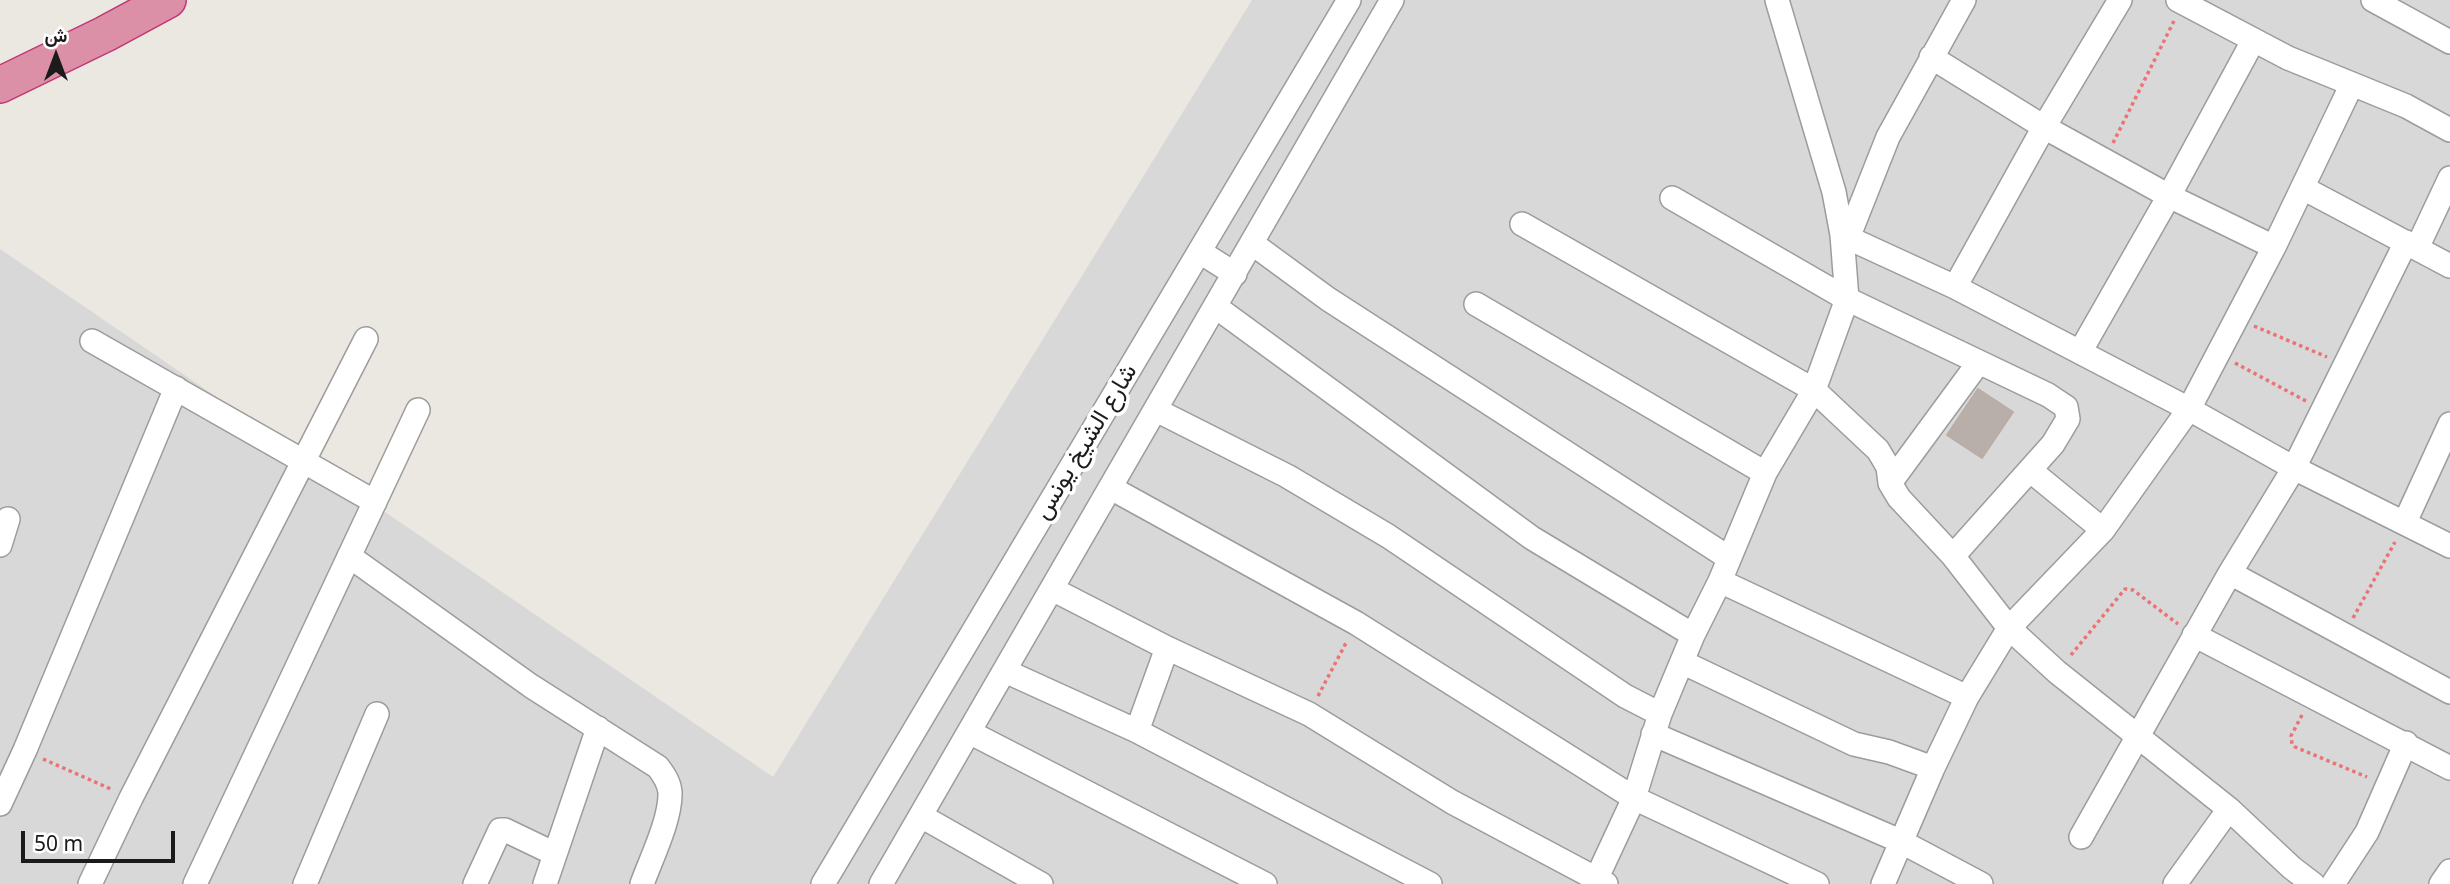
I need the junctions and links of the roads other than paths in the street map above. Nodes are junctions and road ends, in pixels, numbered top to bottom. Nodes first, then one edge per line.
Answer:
1 (119, 0) edge
2 (168, 0) edge
3 (1349, 0) edge
4 (1392, 0) edge
5 (1777, 0) edge
6 (1964, 0) edge
7 (2120, 0) edge
8 (2373, 0) edge
9 (2180, 1) edge
10 (2253, 41) junction
11 (2450, 42) edge
12 (1931, 57) junction
13 (0, 59) edge
14 (2352, 84) junction
15 (0, 85) edge
16 (2043, 127) junction
17 (2450, 130) edge
18 (2450, 178) edge
19 (2303, 188) junction
20 (2169, 196) junction
21 (1672, 198) dead end
22 (1522, 224) dead end
23 (1845, 236) junction
24 (1253, 244) junction
25 (2411, 245) junction
26 (2274, 247) junction
27 (1200, 252) junction
28 (2450, 266) edge
29 (1235, 274) junction
30 (1955, 287) junction
31 (1847, 299) junction
32 (1476, 303) dead end
33 (1216, 307) junction
34 (366, 340) dead end
35 (92, 341) dead end
36 (2080, 352) junction
37 (1979, 362) junction
38 (176, 388) junction
39 (1814, 390) junction
40 (2189, 409) junction
41 (418, 410) dead end
42 (1156, 410) junction
43 (2450, 424) edge
44 (303, 461) junction
45 (2294, 468) junction
46 (2031, 471) junction
47 (1765, 473) junction
48 (1890, 483) junction
49 (1111, 488) junction
50 (375, 502) junction
51 (8, 519) dead end
52 (2405, 522) junction
53 (2104, 530) junction
54 (0, 545) edge
55 (2450, 546) edge
56 (349, 556) junction
57 (1953, 556) junction
58 (1729, 558) junction
59 (2230, 573) junction
60 (1720, 580) junction
61 (1052, 589) junction
62 (2009, 628) junction
63 (1693, 635) junction
64 (2194, 635) junction
65 (1167, 648) junction
66 (1682, 662) junction
67 (1005, 671) junction
68 (2450, 692) edge
69 (1967, 697) junction
70 (377, 714) dead end
71 (1657, 724) junction
72 (598, 729) junction
73 (1137, 731) junction
74 (969, 732) junction
75 (2139, 736) junction
76 (2406, 743) junction
77 (1933, 768) junction
78 (2450, 768) edge
79 (1633, 798) junction
80 (0, 804) edge
81 (2229, 809) junction
82 (921, 816) junction
83 (2081, 837) dead end
84 (1900, 841) junction
85 (555, 854) junction
86 (2450, 871) edge
87 (2285, 876) edge
88 (1598, 882) edge
89 (90, 884) edge
90 (195, 884) edge
91 (305, 884) edge
92 (475, 884) edge
93 (545, 884) edge
94 (642, 884) edge
95 (823, 884) edge
96 (881, 884) edge
97 (1041, 884) edge
98 (1265, 884) edge
99 (1430, 884) edge
100 (1817, 884) edge
101 (1883, 884) edge
102 (1982, 884) edge
103 (2175, 884) edge
104 (2313, 884) edge
105 (2333, 884) edge
106 (2441, 884) edge

1 - 13 highway
2 - 15 highway
3 - 27 street, شارع الشيخ يونس
4 - 24 street, شارع الشيخ يونس
5 - 23 street
6 - 12 street
7 - 16 street
8 - 11 street
9 - 10 street
10 - 14 street
10 - 20 street
12 - 16 street
12 - 23 street
14 - 17 street
14 - 19 street
16 - 20 street
16 - 30 street
18 - 25 street
19 - 25 street
19 - 26 street
20 - 26 street
20 - 36 street
21 - 31 street
22 - 39 street
23 - 30 street
23 - 31 street
24 - 29 street, شارع الشيخ يونس
24 - 58 street
25 - 28 street
25 - 45 street
26 - 40 street
27 - 29 street
27 - 95 street, شارع الشيخ يونس
29 - 33 street, شارع الشيخ يونس
30 - 36 street
31 - 37 street
31 - 39 street
32 - 47 street
33 - 42 street, شارع الشيخ يونس
33 - 63 street
34 - 44 street
35 - 38 street
36 - 40 street
37 - 46 street
37 - 48 street
38 - 44 street
38 - 80 street
39 - 47 street
39 - 48 street
40 - 45 street
40 - 53 street
41 - 50 street
42 - 49 street, شارع الشيخ يونس
42 - 71 street
43 - 52 street
44 - 50 street
44 - 89 street
45 - 52 street
45 - 59 street
46 - 53 street
46 - 57 street
47 - 58 street
48 - 57 street
49 - 61 street, شارع الشيخ يونس
49 - 79 street
50 - 56 street
51 - 54 street
52 - 55 street
53 - 62 street
56 - 72 street
56 - 90 street
57 - 62 street
58 - 60 street
59 - 64 street
59 - 68 street
60 - 63 street
60 - 69 street
61 - 65 street
61 - 67 street, شارع الشيخ يونس
62 - 69 street
62 - 75 street
63 - 66 street
64 - 75 street
64 - 76 street
65 - 73 street
65 - 88 street
66 - 71 street
66 - 77 street
67 - 73 street
67 - 74 street, شارع الشيخ يونس
69 - 77 street
70 - 91 street
71 - 79 street
71 - 84 street
72 - 85 street
72 - 94 street
73 - 99 street
74 - 82 street, شارع الشيخ يونس
74 - 98 street
75 - 81 street
75 - 83 street
76 - 78 street
76 - 105 street
77 - 84 street
79 - 88 street
79 - 100 street
81 - 87 street
81 - 103 street
82 - 96 street, شارع الشيخ يونس
82 - 97 street
84 - 101 street
84 - 102 street
85 - 92 street
85 - 93 street
86 - 106 street
87 - 104 street

